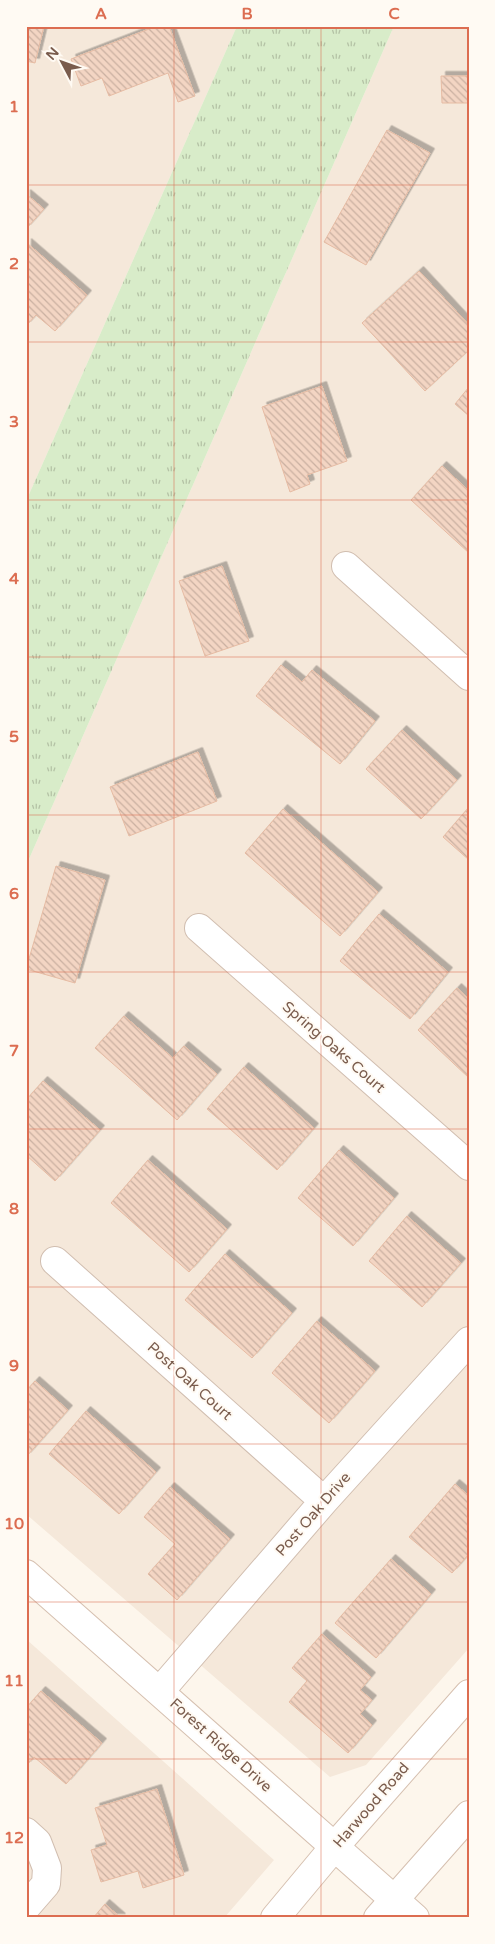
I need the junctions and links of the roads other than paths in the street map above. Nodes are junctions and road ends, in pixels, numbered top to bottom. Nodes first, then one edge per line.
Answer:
1 (346, 566) dead end
2 (469, 676) edge
3 (199, 928) dead end
4 (469, 1166) edge
5 (55, 1261) dead end
6 (469, 1341) edge
7 (324, 1501) junction
8 (26, 1574) edge
9 (160, 1691) junction
10 (469, 1694) edge
11 (469, 1815) edge
12 (26, 1832) edge
13 (335, 1846) junction
14 (26, 1907) edge
15 (386, 1908) edge
16 (275, 1918) edge
17 (415, 1918) edge

1 - 2 street
3 - 4 street, Spring Oaks Court
5 - 7 street, Post Oak Court
6 - 7 street, Post Oak Drive
7 - 9 street, Post Oak Drive
8 - 9 street, Forest Ridge Drive
9 - 13 street, Forest Ridge Drive
10 - 13 street, Harwood Road
11 - 15 street
12 - 14 street
13 - 15 street, Forest Ridge Drive
13 - 16 street, Harwood Road
15 - 17 street, Forest Ridge Drive

